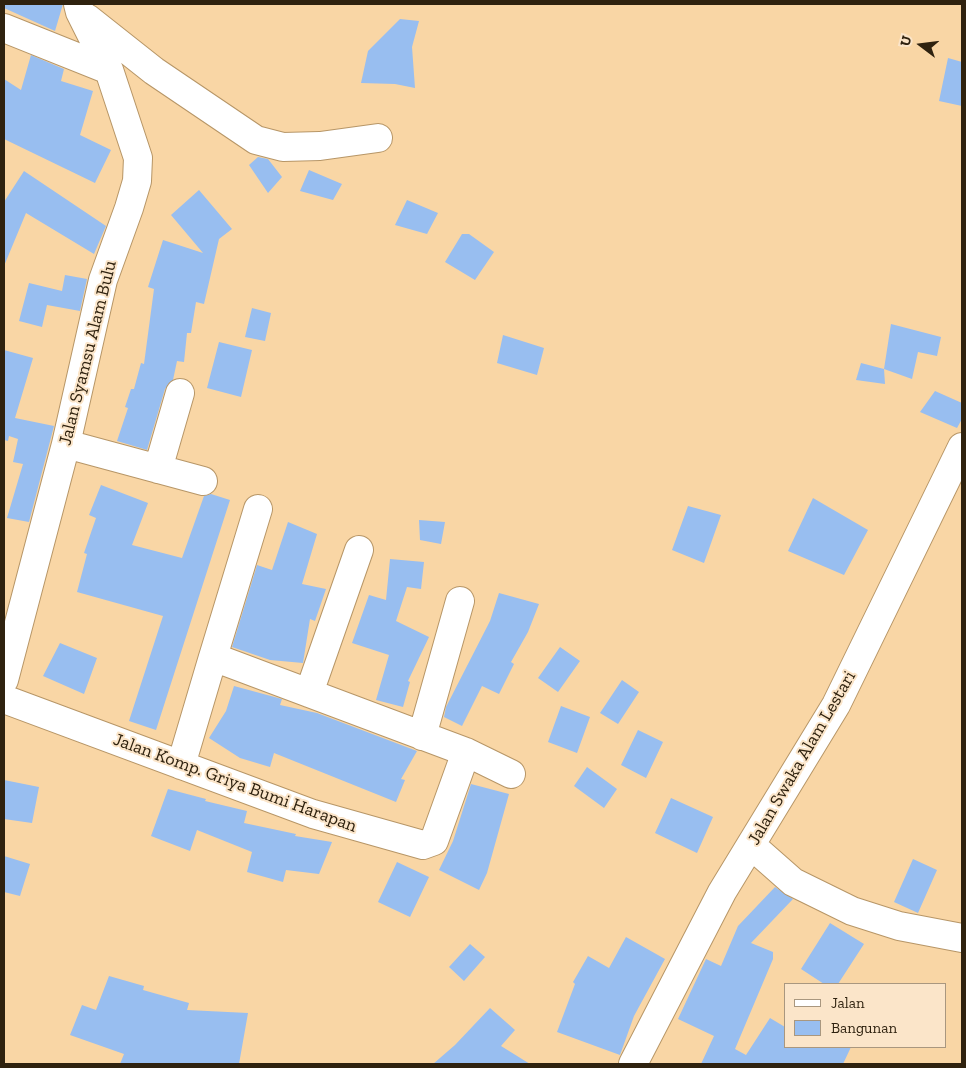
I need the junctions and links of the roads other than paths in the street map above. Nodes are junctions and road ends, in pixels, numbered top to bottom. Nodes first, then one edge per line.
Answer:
1 (79, 8) edge
2 (4, 28) edge
3 (109, 70) junction
4 (378, 138) dead end
5 (180, 393) dead end
6 (66, 444) junction
7 (962, 447) edge
8 (158, 469) junction
9 (203, 481) dead end
10 (258, 509) dead end
11 (359, 550) dead end
12 (460, 601) dead end
13 (213, 657) junction
14 (4, 680) edge
15 (309, 692) junction
16 (4, 699) edge
17 (422, 736) junction
18 (466, 752) junction
19 (181, 765) junction
20 (511, 774) dead end
21 (751, 845) junction
22 (962, 938) edge
23 (633, 1064) edge

1 - 3 street, Jalan Syamsu Alam Bulu
1 - 4 street
2 - 3 street
3 - 6 street, Jalan Syamsu Alam Bulu
5 - 8 street
6 - 8 street
6 - 14 street, Jalan Syamsu Alam Bulu
7 - 21 street, Jalan Swaka Alam Lestari
8 - 9 street
10 - 13 street
11 - 15 street
12 - 17 street
13 - 15 street
13 - 19 street
15 - 17 street
16 - 19 street, Jalan Komp. Griya Bumi Harapan
17 - 18 street
18 - 19 street, Jalan Komp. Griya Bumi Harapan
18 - 20 street
21 - 22 street
21 - 23 street, Jalan Swaka Alam Lestari

